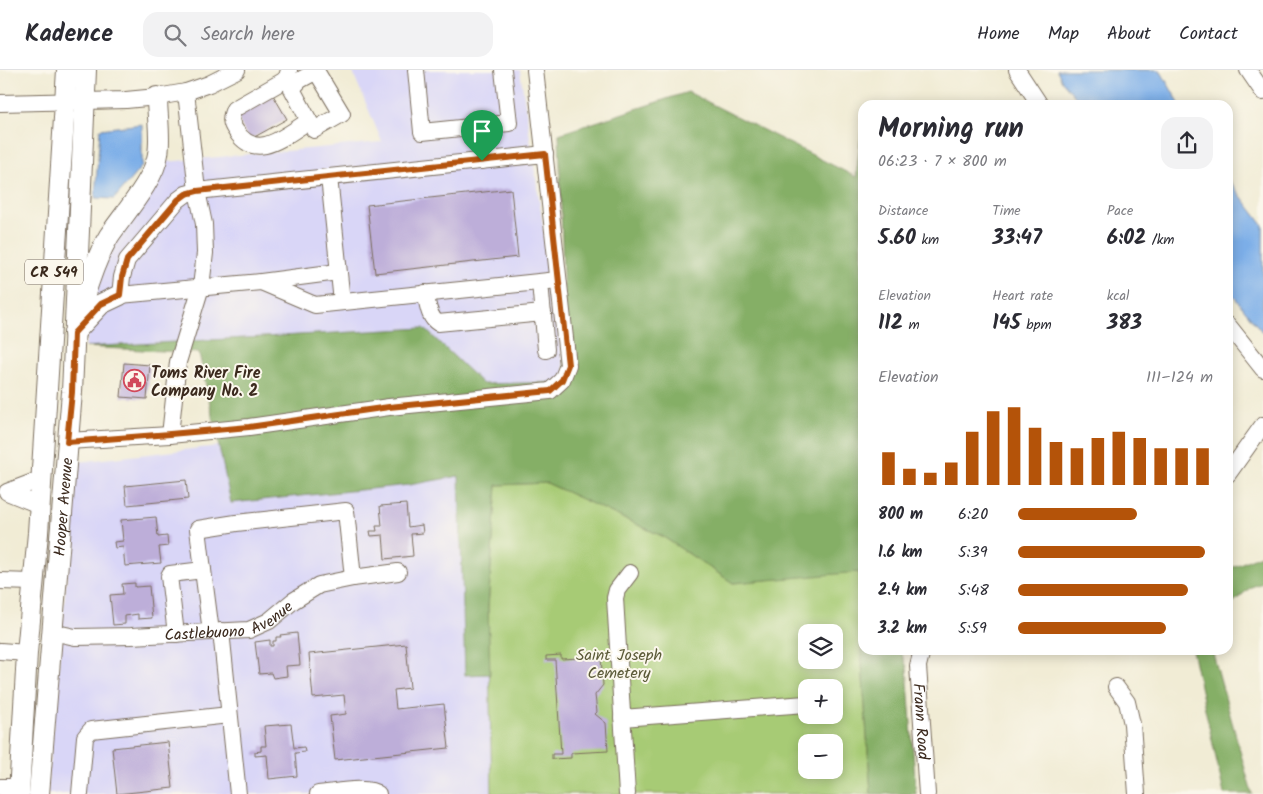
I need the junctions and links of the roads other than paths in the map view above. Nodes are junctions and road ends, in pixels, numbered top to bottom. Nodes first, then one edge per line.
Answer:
1 (67, 70) edge
2 (86, 70) edge
3 (237, 70) edge
4 (416, 70) edge
5 (503, 70) edge
6 (535, 70) edge
7 (1018, 70) edge
8 (1248, 70) edge
9 (294, 73) edge
10 (186, 92) junction
11 (1263, 92) edge
12 (157, 97) junction
13 (1037, 100) edge
14 (74, 102) junction
15 (0, 103) edge
16 (309, 121) junction
17 (479, 126) junction
18 (545, 154) junction
19 (482, 161) junction
20 (329, 177) junction
21 (197, 191) junction
22 (338, 272) junction
23 (558, 280) junction
24 (261, 282) junction
25 (540, 282) junction
26 (202, 287) junction
27 (426, 293) junction
28 (120, 295) junction
29 (342, 302) junction
30 (543, 313) junction
31 (1233, 331) edge
32 (74, 333) junction
33 (546, 350) dead end
34 (1263, 369) edge
35 (72, 377) junction
36 (1263, 425) edge
37 (170, 434) junction
38 (67, 442) junction
39 (1233, 467) edge
40 (41, 479) junction
41 (3, 492) edge
42 (39, 505) junction
43 (38, 533) junction
44 (203, 570) junction
45 (398, 572) dead end
46 (630, 573) dead end
47 (353, 578) junction
48 (0, 581) edge
49 (33, 582) junction
50 (52, 632) junction
51 (216, 632) junction
52 (176, 634) junction
53 (0, 652) edge
54 (27, 653) junction
55 (921, 655) edge
56 (1116, 686) dead end
57 (798, 705) edge
58 (229, 715) junction
59 (622, 718) junction
60 (13, 789) edge
61 (40, 794) edge
62 (80, 794) edge
63 (238, 794) edge
64 (318, 794) edge
65 (378, 794) edge
66 (627, 794) edge
67 (926, 794) edge
68 (1137, 794) edge

1 - 14 main road, Hooper Avenue / CR 549
2 - 14 main road, Hooper Avenue / CR 549
3 - 10 street
4 - 17 street
5 - 17 street
6 - 18 street
7 - 13 street
8 - 11 street
9 - 16 street
9 - 16 street
9 - 16 street
10 - 12 street
10 - 21 street
12 - 14 street
12 - 32 main road
14 - 15 street
14 - 32 main road, Hooper Avenue / CR 549
14 - 40 main road, Hooper Avenue / CR 549
17 - 19 street
18 - 19 street
18 - 23 street
19 - 20 street
20 - 21 street
20 - 22 street
21 - 26 street
21 - 28 street
22 - 24 street
22 - 29 street
23 - 25 street
23 - 37 street
24 - 26 street
24 - 29 street
25 - 27 street
25 - 30 street
26 - 28 street
26 - 37 street
27 - 29 street
27 - 30 street
28 - 32 main road
30 - 33 street
31 - 34 street
32 - 35 main road, Hooper Avenue / CR 549
35 - 38 main road, Hooper Avenue / CR 549
35 - 43 main road
36 - 39 street
37 - 38 street
38 - 50 main road, Hooper Avenue / CR 549
40 - 41 street
40 - 42 main road, Hooper Avenue / CR 549
41 - 42 street
42 - 43 main road, Hooper Avenue / CR 549
43 - 49 main road, Hooper Avenue / CR 549
44 - 47 street
44 - 51 street
44 - 52 street
45 - 47 street, Castlebuono Avenue
46 - 59 street
47 - 51 street, Castlebuono Avenue
48 - 49 street
49 - 54 main road, Hooper Avenue / CR 549
50 - 52 street, Castlebuono Avenue
50 - 61 main road, Hooper Avenue / CR 549
51 - 52 street, Castlebuono Avenue
51 - 58 street
53 - 54 street
54 - 60 main road, Hooper Avenue / CR 549
55 - 67 street, Frann Road
56 - 68 street
57 - 59 street
58 - 62 street
58 - 63 street
59 - 66 street
64 - 65 street

